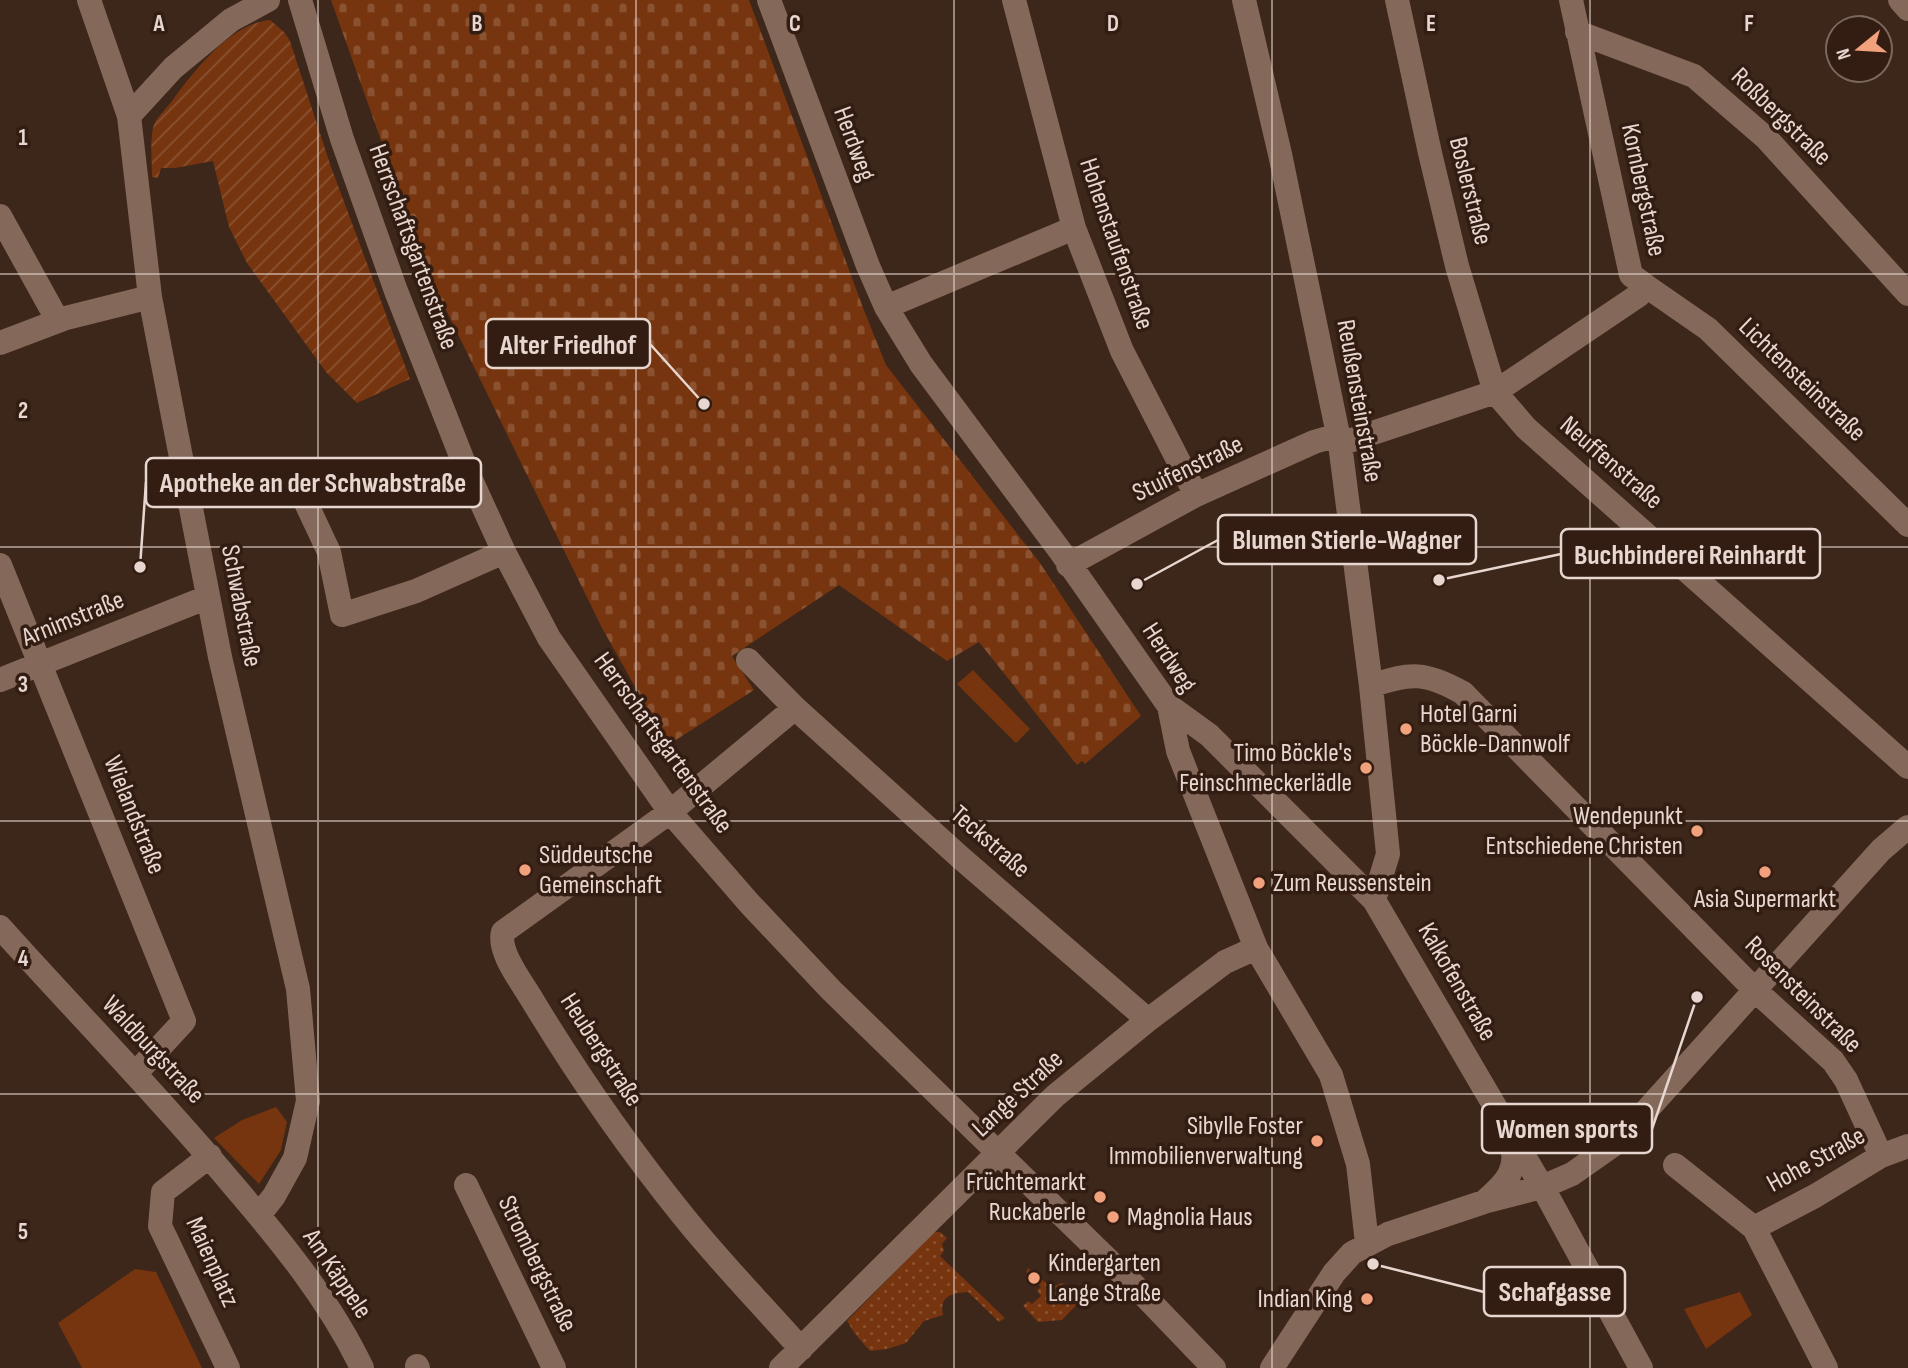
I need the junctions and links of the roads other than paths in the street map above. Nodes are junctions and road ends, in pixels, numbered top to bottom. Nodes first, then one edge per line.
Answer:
1 (89, 0) edge
2 (268, 0) edge
3 (300, 0) edge
4 (769, 0) edge
5 (1014, 0) edge
6 (1244, 0) edge
7 (1397, 0) edge
8 (1571, 0) edge
9 (1900, 0) edge
10 (1908, 9) edge
11 (1577, 32) junction
12 (129, 116) junction
13 (0, 216) edge
14 (1074, 228) junction
15 (1646, 286) junction
16 (1908, 295) edge
17 (150, 297) junction
18 (886, 307) junction
19 (58, 321) junction
20 (0, 343) edge
21 (1495, 392) junction
22 (1339, 439) junction
23 (1196, 495) junction
24 (306, 503) dead end
25 (1908, 526) edge
26 (503, 552) junction
27 (0, 565) edge
28 (1068, 565) junction
29 (208, 597) junction
30 (748, 660) dead end
31 (40, 664) junction
32 (0, 680) edge
33 (1371, 686) junction
34 (1169, 706) junction
35 (795, 708) junction
36 (1908, 767) edge
37 (670, 812) junction
38 (1906, 832) edge
39 (1374, 900) junction
40 (0, 927) edge
41 (1256, 948) junction
42 (1756, 990) junction
43 (1148, 1020) junction
44 (135, 1074) junction
45 (1504, 1122) junction
46 (1908, 1146) edge
47 (997, 1152) junction
48 (209, 1156) junction
49 (1881, 1156) junction
50 (1675, 1165) dead end
51 (466, 1185) dead end
52 (1542, 1187) junction
53 (1483, 1202) junction
54 (259, 1215) junction
55 (1754, 1228) junction
56 (1367, 1243) junction
57 (801, 1349) junction
58 (228, 1368) edge
59 (362, 1368) edge
60 (554, 1368) edge
61 (781, 1368) edge
62 (1214, 1368) edge
63 (1272, 1368) edge
64 (1641, 1368) edge
65 (1826, 1368) edge

1 - 12 street, Schwabstraße
2 - 12 street
3 - 26 street, Herrschaftsgartenstraße
4 - 18 street, Herdweg
5 - 14 street, Hohenstaufenstraße
6 - 22 street, Reußensteinstraße
7 - 21 street, Boslerstraße
8 - 11 street, Kornbergstraße
9 - 10 street
11 - 15 street, Kornbergstraße
11 - 16 street, Roßbergstraße
12 - 17 street, Schwabstraße
13 - 19 street
14 - 18 street
14 - 23 street, Hohenstaufenstraße
15 - 21 street, Kornbergstraße
15 - 25 street, Lichtensteinstraße
17 - 19 street
17 - 29 street, Schwabstraße
18 - 28 street, Herdweg
19 - 20 street
21 - 22 street
21 - 36 street, Neuffenstraße
22 - 23 street, Stuifenstraße
22 - 33 street, Reußensteinstraße
23 - 28 street, Stuifenstraße
24 - 26 street
26 - 37 street, Herrschaftsgartenstraße
27 - 31 street, Wielandstraße
28 - 34 street, Herdweg
29 - 31 street, Arnimstraße
29 - 54 street, Schwabstraße
30 - 35 street, Teckstraße
31 - 32 street, Arnimstraße
31 - 44 street, Wielandstraße
33 - 39 street, Reußensteinstraße
33 - 42 street, Rosensteinstraße
34 - 39 street, Kalkofenstraße
34 - 41 street, Herdweg
35 - 37 street
35 - 43 street, Teckstraße
37 - 47 street, Herrschaftsgartenstraße
37 - 57 street, Heubergstraße
38 - 42 street
39 - 45 street, Kalkofenstraße
40 - 44 street, Waldburgstraße
41 - 43 street, Lange Straße
41 - 56 street, Herdweg
42 - 49 street, Rosensteinstraße
42 - 52 street
43 - 47 street, Lange Straße
44 - 48 street, Waldburgstraße
45 - 52 street, Kalkofenstraße
45 - 53 street, Kalkofenstraße
46 - 49 street, Hohe Straße
47 - 57 street, Lange Straße
47 - 62 street, Herrschaftsgartenstraße
48 - 54 street, Waldburgstraße
48 - 58 street, Maienplatz
49 - 55 street, Hohe Straße
50 - 55 street
51 - 60 street, Strombergstraße
52 - 53 street
52 - 64 street, Kalkofenstraße
53 - 56 street
54 - 59 street, Am Käppele
55 - 65 street
56 - 63 street
57 - 61 street, Lange Straße

